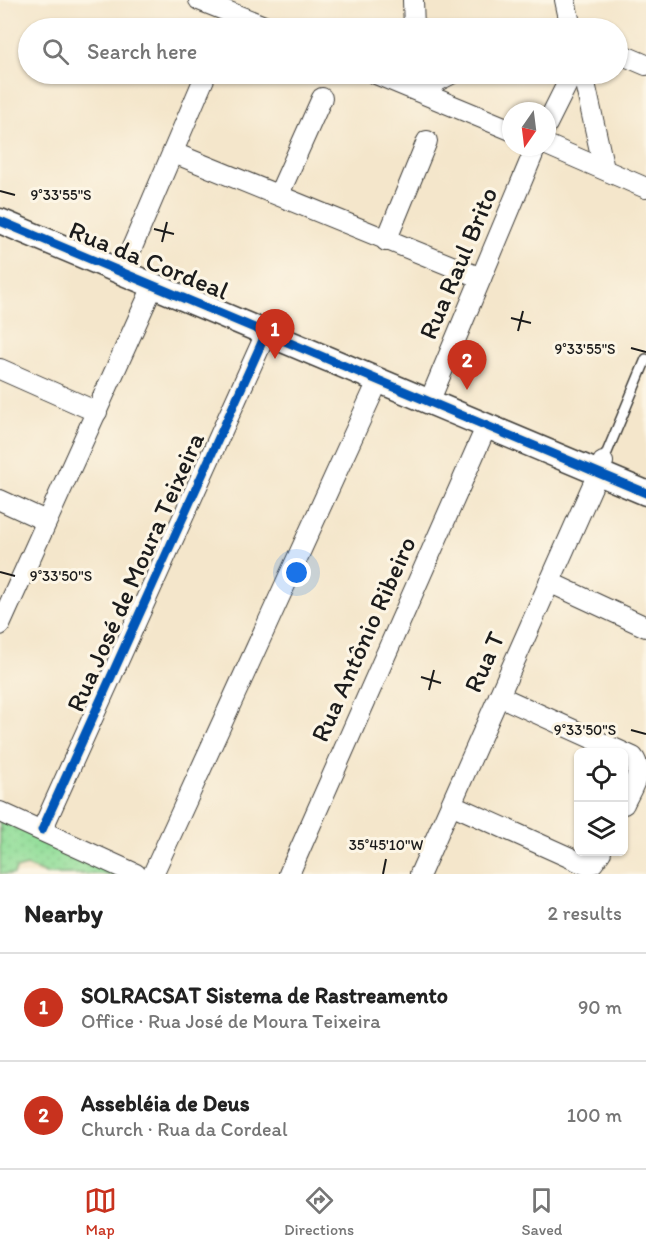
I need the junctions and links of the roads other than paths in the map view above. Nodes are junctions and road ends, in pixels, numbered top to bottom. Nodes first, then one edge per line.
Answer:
1 (199, 0) edge
2 (413, 0) edge
3 (565, 0) edge
4 (224, 4) edge
5 (250, 18) edge
6 (414, 18) edge
7 (570, 18) edge
8 (628, 57) edge
9 (646, 65) edge
10 (202, 84) edge
11 (421, 84) edge
12 (567, 84) edge
13 (585, 84) edge
14 (322, 98) dead end
15 (556, 106) edge
16 (502, 125) edge
17 (428, 141) dead end
18 (556, 149) edge
19 (174, 153) junction
20 (532, 156) edge
21 (604, 169) junction
22 (646, 188) edge
23 (279, 194) junction
24 (1, 223) edge
25 (386, 241) junction
26 (122, 271) junction
27 (481, 278) junction
28 (154, 284) junction
29 (267, 331) junction
30 (646, 359) edge
31 (0, 369) edge
32 (379, 380) junction
33 (430, 400) junction
34 (97, 412) junction
35 (487, 425) junction
36 (600, 467) junction
37 (646, 493) edge
38 (0, 500) edge
39 (46, 521) junction
40 (549, 582) junction
41 (0, 625) edge
42 (646, 627) edge
43 (499, 696) junction
44 (625, 802) edge
45 (453, 805) junction
46 (0, 812) edge
47 (42, 830) junction
48 (598, 856) edge
49 (136, 874) edge
50 (153, 874) edge
51 (289, 874) edge
52 (420, 874) edge

1 - 4 street
2 - 6 street
3 - 7 street
4 - 5 street
8 - 9 street
10 - 19 street
11 - 16 street
12 - 15 street
13 - 21 street
14 - 23 street
17 - 25 street
18 - 21 street
19 - 23 street
19 - 26 street
20 - 27 street, Rua Raul Brito
21 - 22 street
23 - 25 street
24 - 26 street, Rua da Cordeal
25 - 27 street
26 - 28 street, Rua da Cordeal
27 - 33 street, Rua Raul Brito
28 - 29 street, Rua da Cordeal
28 - 34 street
29 - 32 street, Rua da Cordeal
29 - 47 street, Rua José de Moura Teixeira
30 - 36 lane
31 - 34 street
32 - 33 street, Rua da Cordeal
32 - 50 street
33 - 35 street, Rua da Cordeal
34 - 39 street
35 - 36 street, Rua da Cordeal
35 - 51 street, Rua Antônio Ribeiro
36 - 37 street, Rua da Cordeal
36 - 40 street, Rua T
38 - 39 street
39 - 41 street
40 - 42 street
40 - 43 street, Rua T
43 - 44 street
43 - 45 street, Rua T
45 - 48 street
45 - 52 street, Rua T
46 - 47 street
47 - 49 street

